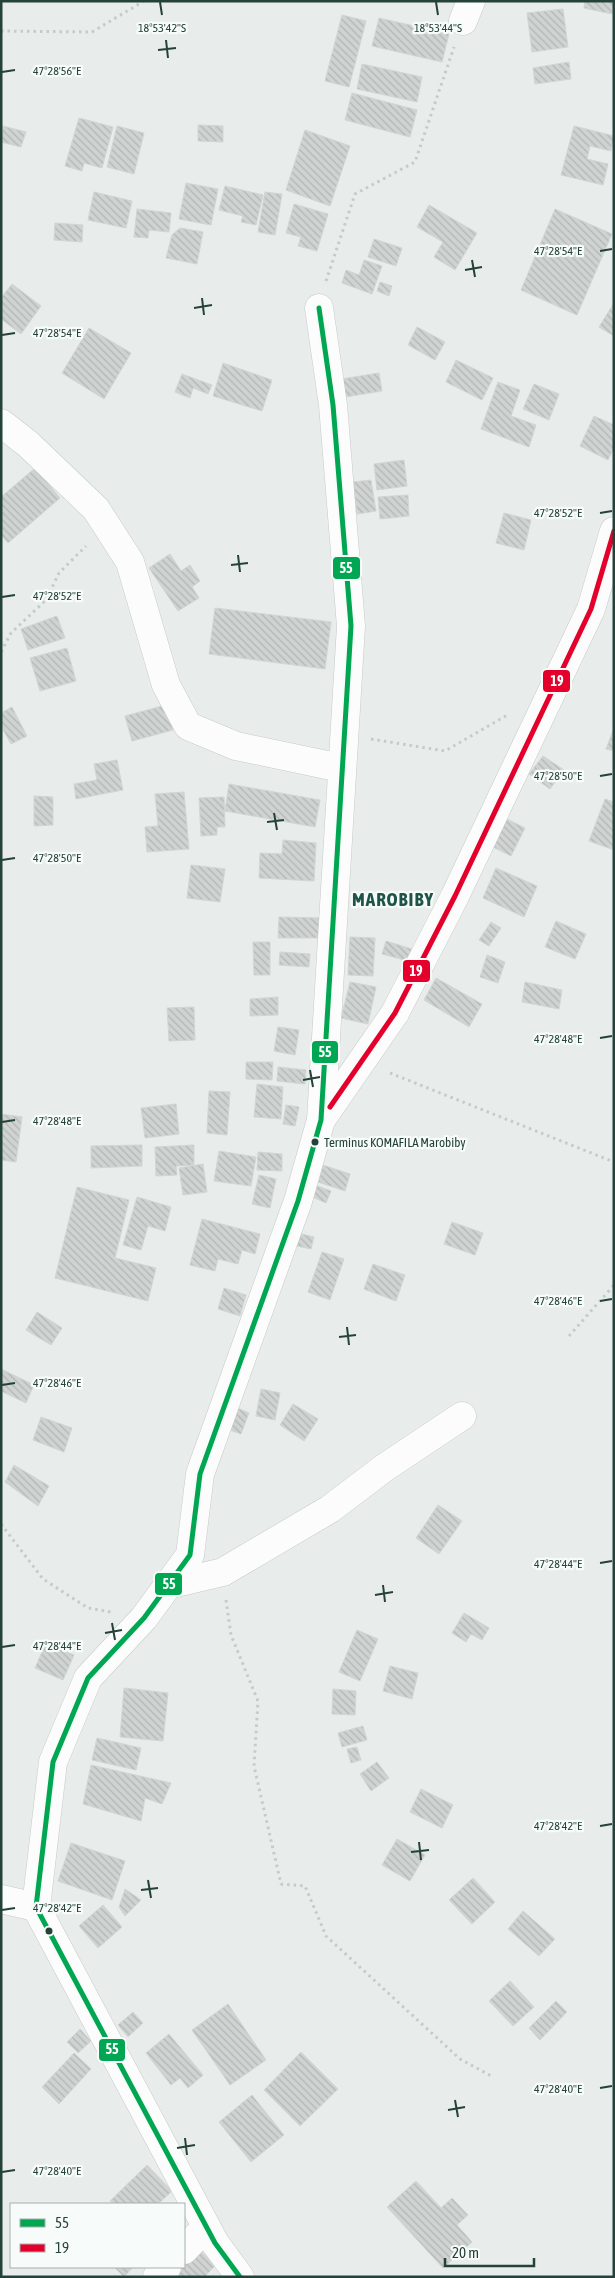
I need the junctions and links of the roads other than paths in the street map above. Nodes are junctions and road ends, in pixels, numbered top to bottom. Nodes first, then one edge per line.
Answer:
1 (319, 308) road end
2 (1, 423) edge
3 (614, 531) edge
4 (342, 768) junction
5 (321, 1120) junction
6 (462, 1416) dead end
7 (168, 1585) junction
8 (1, 1899) edge
9 (36, 1907) junction
10 (206, 2227) junction
11 (185, 2249) edge
12 (166, 2268) edge
13 (157, 2277) edge
14 (240, 2277) edge

1 - 4 street
2 - 4 street
3 - 5 street
4 - 5 street
5 - 7 street
6 - 7 street
7 - 9 street
8 - 9 street
9 - 10 street
10 - 11 street
10 - 14 street
12 - 13 street

